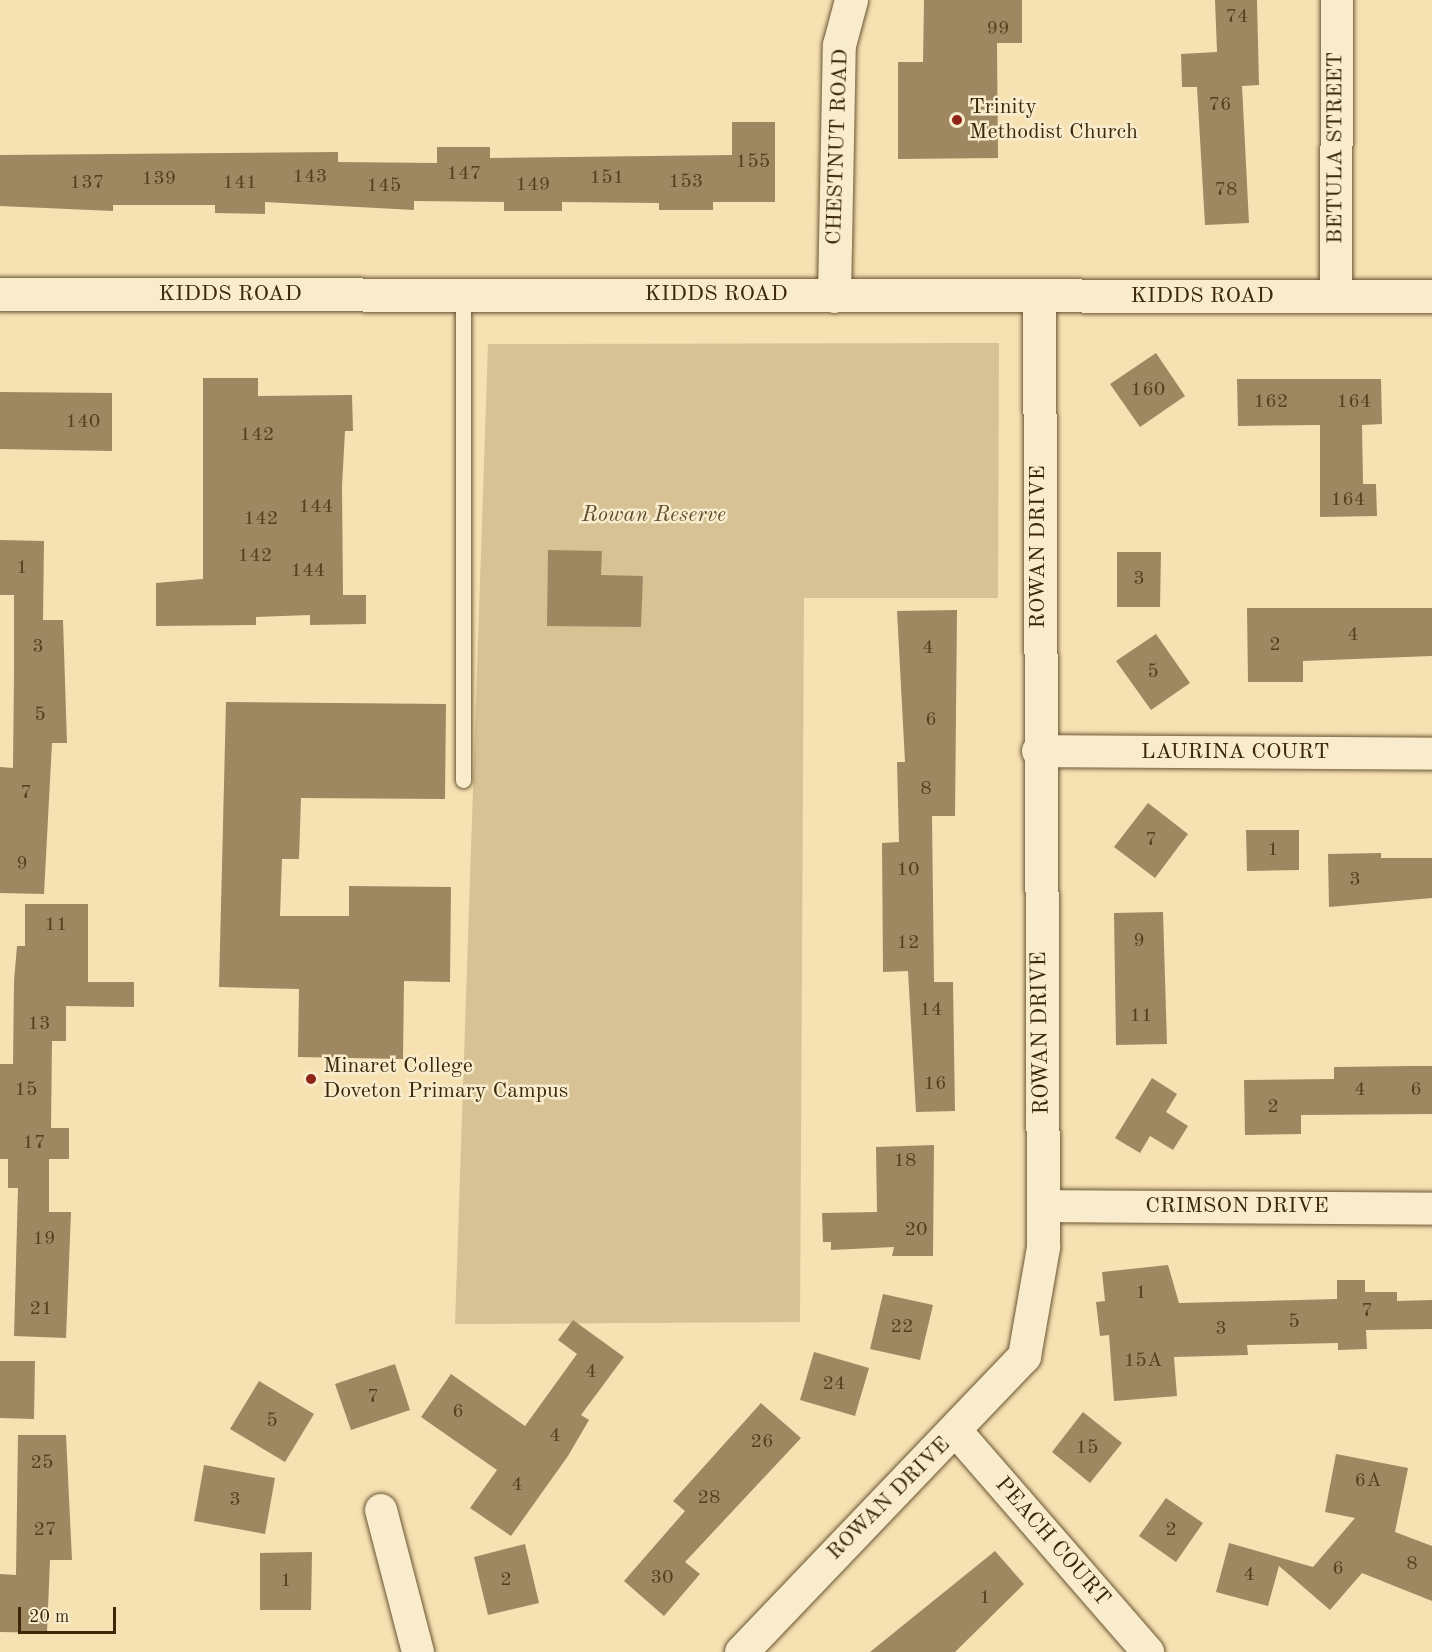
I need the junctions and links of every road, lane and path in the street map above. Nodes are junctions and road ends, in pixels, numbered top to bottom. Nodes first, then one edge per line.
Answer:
1 (851, 0) edge
2 (1337, 0) edge
3 (0, 294) edge
4 (463, 295) junction
5 (834, 296) junction
6 (1336, 296) junction
7 (1432, 296) edge
8 (1039, 298) junction
9 (1038, 751) junction
10 (1432, 754) edge
11 (464, 780) dead end
12 (1043, 1206) junction
13 (1432, 1209) edge
14 (956, 1431) junction
15 (381, 1510) dead end
16 (418, 1652) edge
17 (741, 1652) edge
18 (1148, 1652) edge

1 - 5 street, CHESTNUT ROAD
2 - 6 street, BETULA STREET
3 - 4 street, KIDDS ROAD
4 - 5 street, KIDDS ROAD
4 - 11 lane
5 - 8 street, KIDDS ROAD
6 - 7 street, KIDDS ROAD
6 - 8 street, KIDDS ROAD
8 - 9 street, ROWAN DRIVE
9 - 10 street, LAURINA COURT
9 - 12 street, ROWAN DRIVE
12 - 13 street, CRIMSON DRIVE
12 - 14 street, ROWAN DRIVE
14 - 17 street, ROWAN DRIVE
14 - 18 street, PEACH COURT
15 - 16 street

